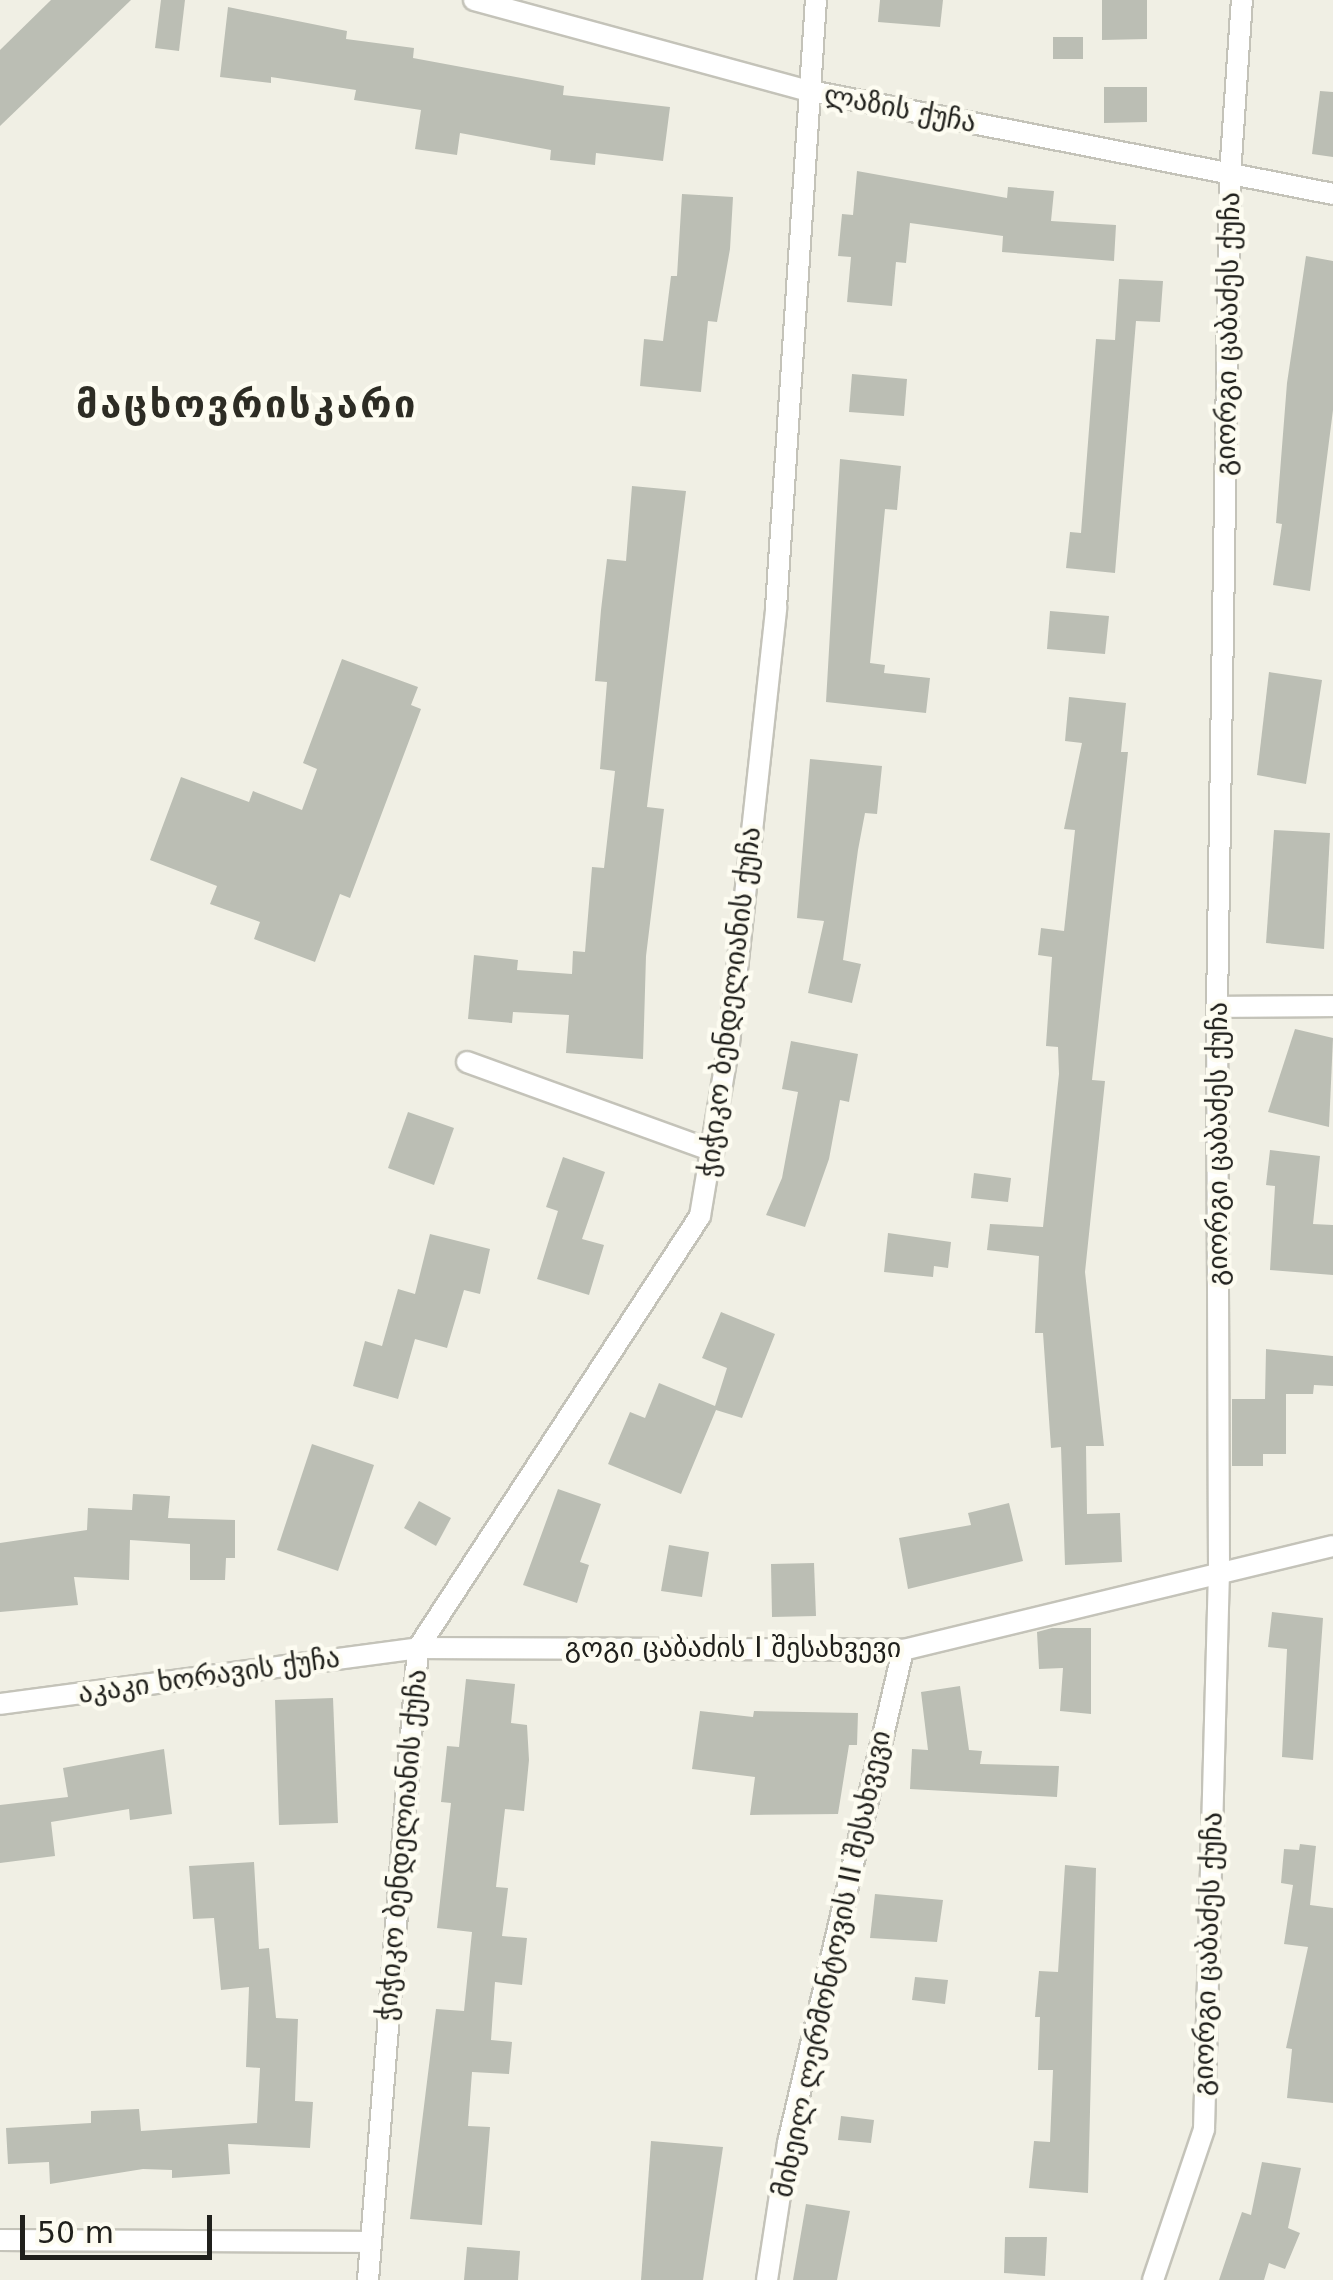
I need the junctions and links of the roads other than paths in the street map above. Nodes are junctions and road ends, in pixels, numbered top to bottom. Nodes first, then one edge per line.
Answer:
1 (474, 0) edge
2 (816, 0) edge
3 (1242, 0) edge
4 (805, 90) junction
5 (1230, 175) junction
6 (1333, 194) edge
7 (1333, 1006) edge
8 (1218, 1007) junction
9 (466, 1062) dead end
10 (712, 1150) junction
11 (1333, 1546) edge
12 (1219, 1572) junction
13 (418, 1648) junction
14 (903, 1650) junction
15 (0, 1704) edge
16 (0, 2240) edge
17 (370, 2242) junction
18 (368, 2280) edge
19 (767, 2280) edge
20 (1153, 2280) edge

1 - 4 street, ლაზის ქუჩა
2 - 4 street, ჭიჭიკო ბენდელიანის ქუჩა
3 - 5 street, გიორგი ცაბაძეს ქუჩა
4 - 5 street, ლაზის ქუჩა
4 - 10 street, ჭიჭიკო ბენდელიანის ქუჩა
5 - 6 street, ლაზის ქუჩა
5 - 8 street, გიორგი ცაბაძეს ქუჩა
7 - 8 street
8 - 12 street, გიორგი ცაბაძეს ქუჩა
9 - 10 street
10 - 13 street, ჭიჭიკო ბენდელიანის ქუჩა
11 - 12 street, გოგი ცაბაძის I შესახვევი
12 - 14 street, გოგი ცაბაძის I შესახვევი
12 - 20 street, გიორგი ცაბაძეს ქუჩა
13 - 14 street, გოგი ცაბაძის I შესახვევი
13 - 15 street, აკაკი ხორავის ქუჩა
13 - 17 street, ჭიჭიკო ბენდელიანის ქუჩა
14 - 19 street, მიხეილ ლერმონტოვის II შესახვევი
16 - 17 street
17 - 18 street, ჭიჭიკო ბენდელიანის ქუჩა

